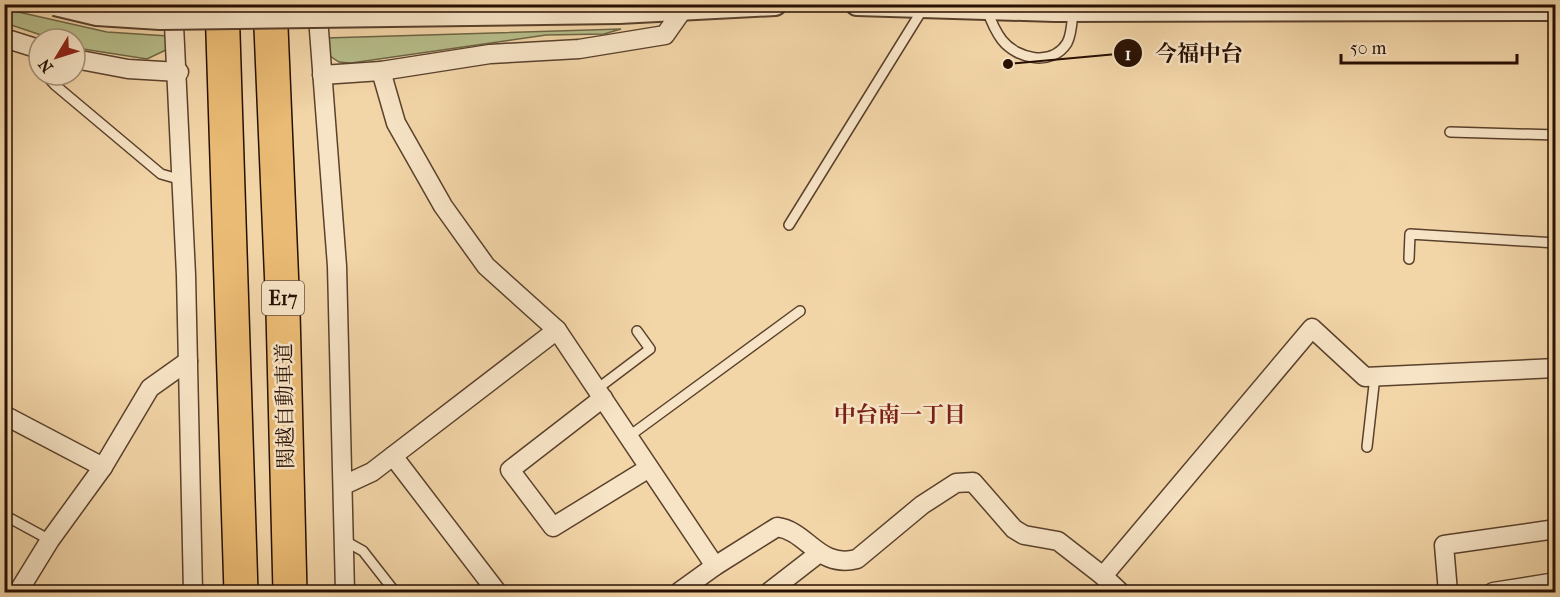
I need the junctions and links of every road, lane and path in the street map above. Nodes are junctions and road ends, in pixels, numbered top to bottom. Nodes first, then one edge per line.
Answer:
1 (55, 4) edge
2 (173, 4) edge
3 (222, 4) edge
4 (270, 4) edge
5 (317, 4) edge
6 (775, 4) edge
7 (857, 4) edge
8 (684, 6) edge
9 (924, 6) junction
10 (957, 6) edge
11 (986, 8) junction
12 (1061, 8) edge
13 (1556, 9) edge
14 (4, 38) edge
15 (27, 45) edge
16 (87, 60) edge
17 (381, 71) junction
18 (178, 72) junction
19 (322, 75) junction
20 (57, 87) edge
21 (1450, 132) dead end
22 (1556, 135) edge
23 (182, 180) junction
24 (789, 225) dead end
25 (1556, 243) edge
26 (1409, 259) dead end
27 (800, 311) dead end
28 (557, 330) junction
29 (637, 331) dead end
30 (188, 361) junction
31 (1556, 368) edge
32 (1375, 376) junction
33 (600, 394) junction
34 (4, 414) edge
35 (628, 437) junction
36 (1367, 447) dead end
37 (393, 456) junction
38 (103, 467) junction
39 (649, 468) junction
40 (344, 484) junction
41 (4, 514) edge
42 (1556, 529) edge
43 (50, 540) junction
44 (345, 541) junction
45 (819, 554) junction
46 (715, 566) junction
47 (1103, 576) junction
48 (1556, 582) edge
49 (18, 592) edge
50 (193, 592) edge
51 (241, 592) edge
52 (290, 592) edge
53 (345, 592) edge
54 (395, 592) edge
55 (497, 592) edge
56 (679, 592) edge
57 (769, 592) edge
58 (1120, 592) edge
59 (1448, 592) edge
60 (1493, 592) edge

1 - 8 street, bridge
2 - 18 street
3 - 51 highway, E17
4 - 52 highway, 関越自動車道 / E17
5 - 19 street
6 - 8 street
7 - 9 street
8 - 17 street
9 - 10 street
9 - 24 lane
10 - 11 street
11 - 12 street
11 - 12 lane
12 - 13 street
14 - 15 street
16 - 18 street
17 - 19 street
17 - 28 street
18 - 23 street
19 - 40 street
20 - 23 lane
21 - 22 lane
23 - 30 street
25 - 26 lane
27 - 35 lane
28 - 33 street
28 - 37 street
29 - 33 lane
30 - 38 street
30 - 50 street
31 - 32 street
32 - 36 lane
32 - 47 street
33 - 35 street
33 - 39 street
34 - 38 street
35 - 39 street
37 - 40 street
37 - 55 street
38 - 43 street
39 - 46 street
40 - 44 street
41 - 43 lane
42 - 59 street
43 - 49 street
44 - 53 street
44 - 54 lane
45 - 46 street
45 - 47 street
45 - 57 street
46 - 56 street
47 - 58 street
48 - 60 street

